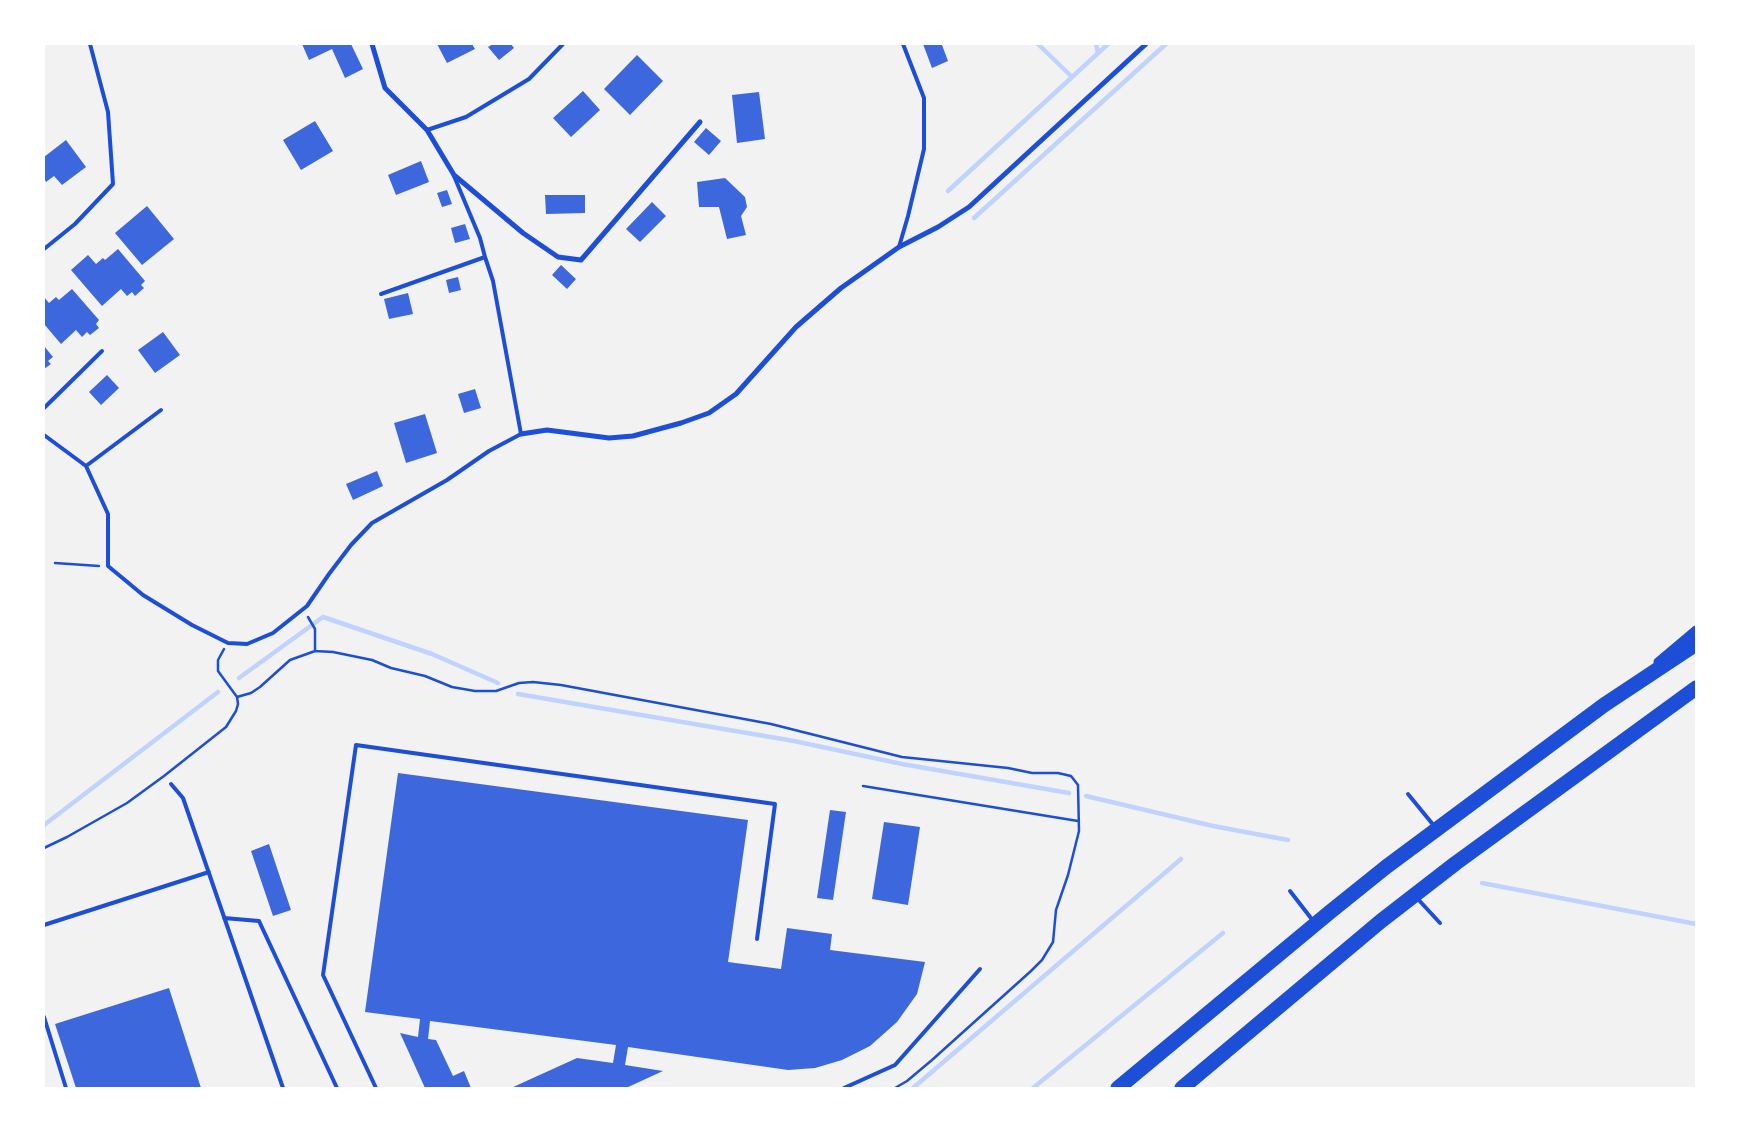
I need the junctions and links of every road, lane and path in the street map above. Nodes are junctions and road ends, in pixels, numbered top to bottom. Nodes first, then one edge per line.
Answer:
1 (90, 44) edge
2 (372, 44) edge
3 (563, 44) edge
4 (903, 44) edge
5 (1146, 44) edge
6 (700, 122) dead end
7 (427, 130) junction
8 (454, 176) junction
9 (899, 247) junction
10 (44, 249) edge
11 (485, 257) junction
12 (381, 294) dead end
13 (102, 351) dead end
14 (44, 408) edge
15 (161, 410) dead end
16 (521, 434) junction
17 (44, 436) edge
18 (86, 466) junction
19 (56, 562) dead end
20 (108, 566) junction
21 (311, 621) dead end
22 (1696, 630) edge
23 (1696, 644) edge
24 (315, 651) junction
25 (218, 660) dead end
26 (1696, 688) edge
27 (237, 697) junction
28 (1604, 705) junction
29 (172, 784) dead end
30 (863, 786) dead end
31 (1408, 794) dead end
32 (1078, 820) junction
33 (1437, 829) junction
34 (44, 848) edge
35 (209, 872) junction
36 (1290, 891) dead end
37 (1414, 896) junction
38 (224, 918) junction
39 (1440, 923) dead end
40 (1315, 924) junction
41 (44, 925) edge
42 (757, 940) dead end
43 (980, 969) dead end
44 (44, 1017) edge
45 (66, 1088) edge
46 (283, 1088) edge
47 (337, 1088) edge
48 (376, 1088) edge
49 (844, 1088) edge
50 (895, 1088) edge
51 (1118, 1088) edge
52 (1182, 1088) edge

1 - 10 lane
2 - 7 street
3 - 7 lane
4 - 9 lane
5 - 9 street
6 - 8 street
7 - 8 street
8 - 11 lane
9 - 16 street
11 - 12 lane
11 - 16 lane
13 - 14 lane
15 - 18 lane
16 - 20 lane
17 - 18 lane
18 - 20 lane
19 - 20 path
21 - 24 path
22 - 28 street
23 - 28 highway
24 - 27 path
24 - 32 path
25 - 27 path
26 - 37 highway
27 - 34 path
28 - 33 highway
29 - 35 lane
30 - 32 path
31 - 33 lane
32 - 50 path
33 - 40 highway
35 - 38 lane
35 - 41 lane
36 - 40 lane
37 - 39 lane
37 - 52 highway
38 - 46 lane
38 - 47 lane
40 - 51 highway
42 - 48 lane
43 - 49 lane
44 - 45 lane

